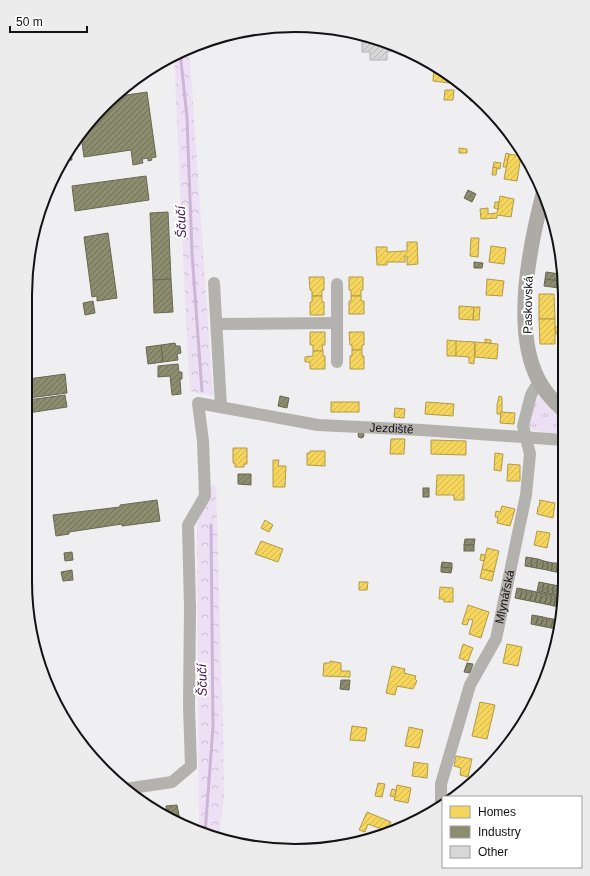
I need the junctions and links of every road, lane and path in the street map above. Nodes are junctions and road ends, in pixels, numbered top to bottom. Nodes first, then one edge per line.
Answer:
1 (541, 202) edge
2 (214, 283) dead end
3 (337, 284) dead end
4 (337, 323) junction
5 (217, 324) junction
6 (337, 362) dead end
7 (540, 383) junction
8 (558, 405) edge
9 (221, 407) junction
10 (526, 438) junction
11 (558, 440) edge
12 (132, 788) edge
13 (441, 800) edge

1 - 7 main road, Paskovská
2 - 5 street
3 - 4 street
4 - 5 street
4 - 6 street
5 - 9 street
7 - 8 main road, Paskovská
7 - 10 street, Mlynářská
9 - 10 street, Jezdiště
9 - 12 street, Jezdiště
10 - 11 street, Jezdiště
10 - 13 street, Mlynářská

